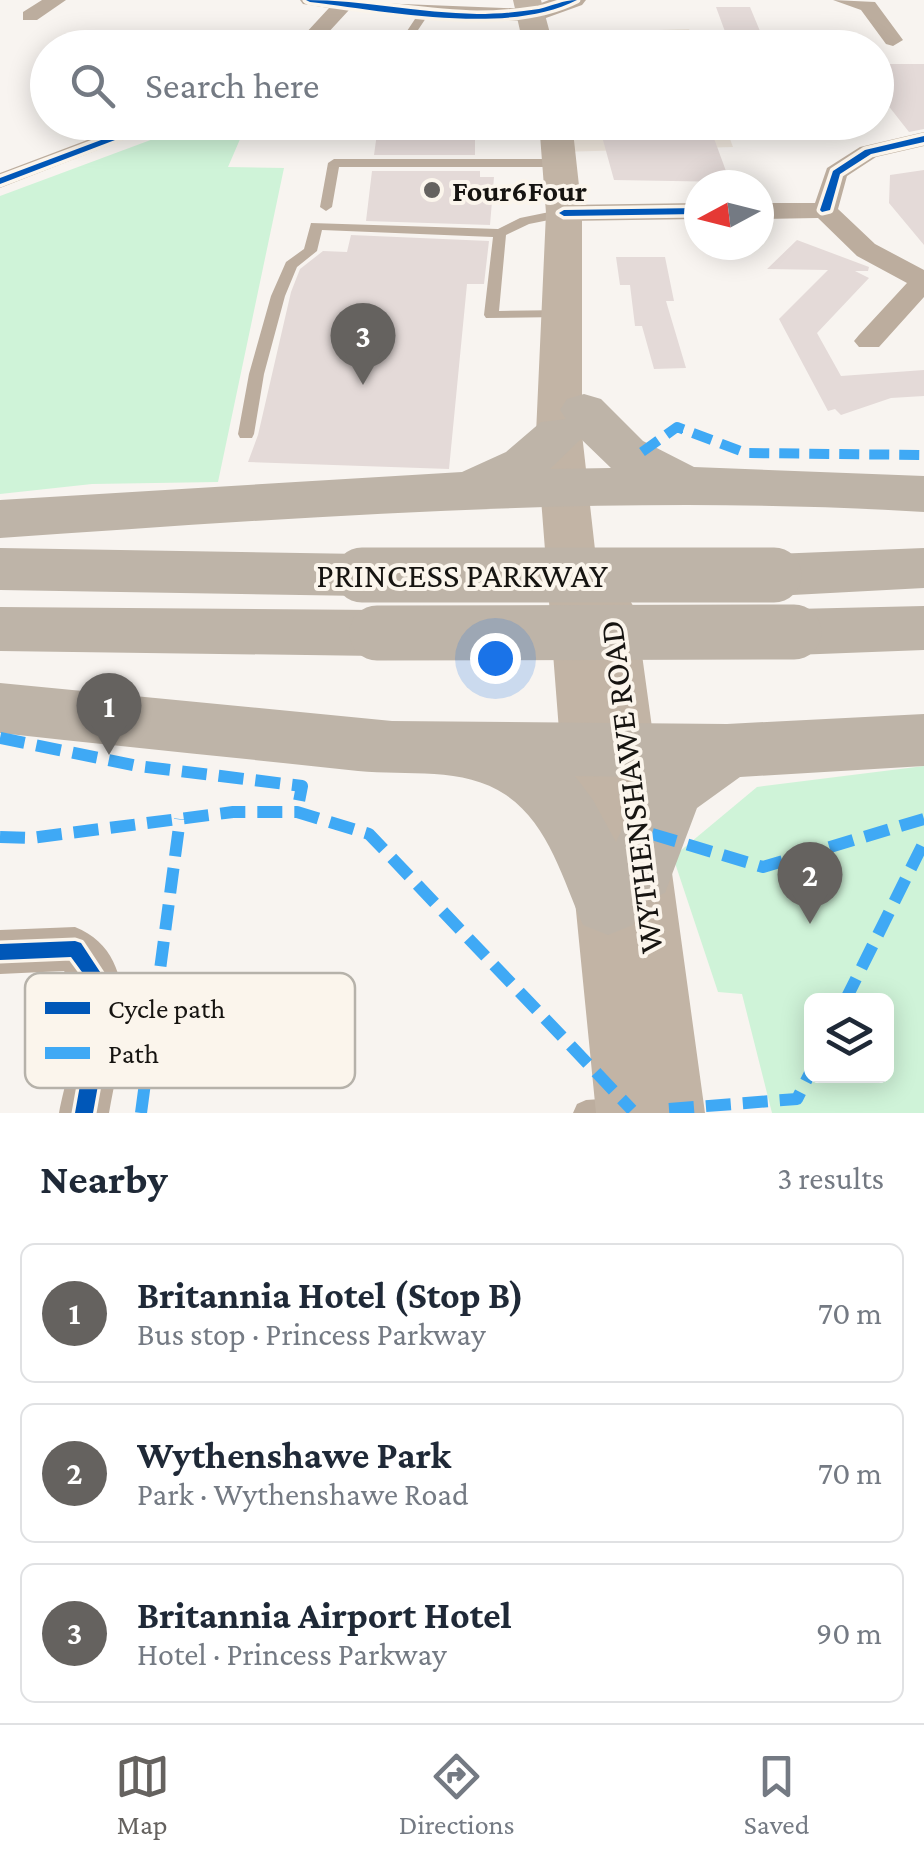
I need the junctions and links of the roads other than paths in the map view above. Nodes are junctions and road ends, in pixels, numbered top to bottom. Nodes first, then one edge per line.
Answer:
1 (56, 0) edge
2 (310, 0) edge
3 (573, 0) edge
4 (843, 0) edge
5 (347, 2) edge
6 (529, 8) edge
7 (425, 12) junction
8 (30, 16) dead end
9 (320, 30) edge
10 (413, 30) edge
11 (886, 30) edge
12 (924, 139) edge
13 (110, 140) edge
14 (557, 140) edge
15 (560, 163) junction
16 (0, 181) edge
17 (326, 207) dead end
18 (825, 210) junction
19 (684, 211) edge
20 (774, 211) edge
21 (564, 212) junction
22 (500, 233) junction
23 (923, 281) edge
24 (562, 327) junction
25 (870, 342) dead end
26 (571, 422) junction
27 (246, 434) dead end
28 (682, 482) junction
29 (579, 485) junction
30 (465, 487) junction
31 (924, 494) edge
32 (0, 518) edge
33 (924, 568) edge
34 (0, 569) edge
35 (924, 628) edge
36 (0, 629) edge
37 (0, 708) edge
38 (924, 740) edge
39 (462, 749) junction
40 (608, 751) junction
41 (727, 751) junction
42 (625, 886) junction
43 (0, 952) edge
44 (92, 973) edge
45 (88, 1088) edge
46 (638, 1112) edge
47 (84, 1113) edge

1 - 8 street
2 - 5 street
3 - 6 street
4 - 11 street
5 - 7 street
5 - 9 street
6 - 7 street
7 - 10 lane
12 - 18 street
13 - 16 street
14 - 15 main road, WYTHENSHAWE ROAD
15 - 17 lane
15 - 21 main road, WYTHENSHAWE ROAD
18 - 20 street
18 - 23 street
19 - 21 street
21 - 22 lane
21 - 24 main road, WYTHENSHAWE ROAD
22 - 24 lane
22 - 27 lane
23 - 25 street
24 - 26 main road, WYTHENSHAWE ROAD
26 - 28 highway
26 - 29 main road, WYTHENSHAWE ROAD
26 - 30 highway
28 - 29 highway
28 - 31 highway
29 - 30 highway
29 - 40 main road, WYTHENSHAWE ROAD
30 - 32 highway
33 - 34 highway, PRINCESS PARKWAY, bridge
35 - 36 highway, PRINCESS PARKWAY, bridge
37 - 39 highway
38 - 41 highway
39 - 40 highway
39 - 42 highway
40 - 41 highway
40 - 42 main road, WYTHENSHAWE ROAD
41 - 42 highway
42 - 46 main road, WYTHENSHAWE ROAD
43 - 44 street
45 - 47 street

